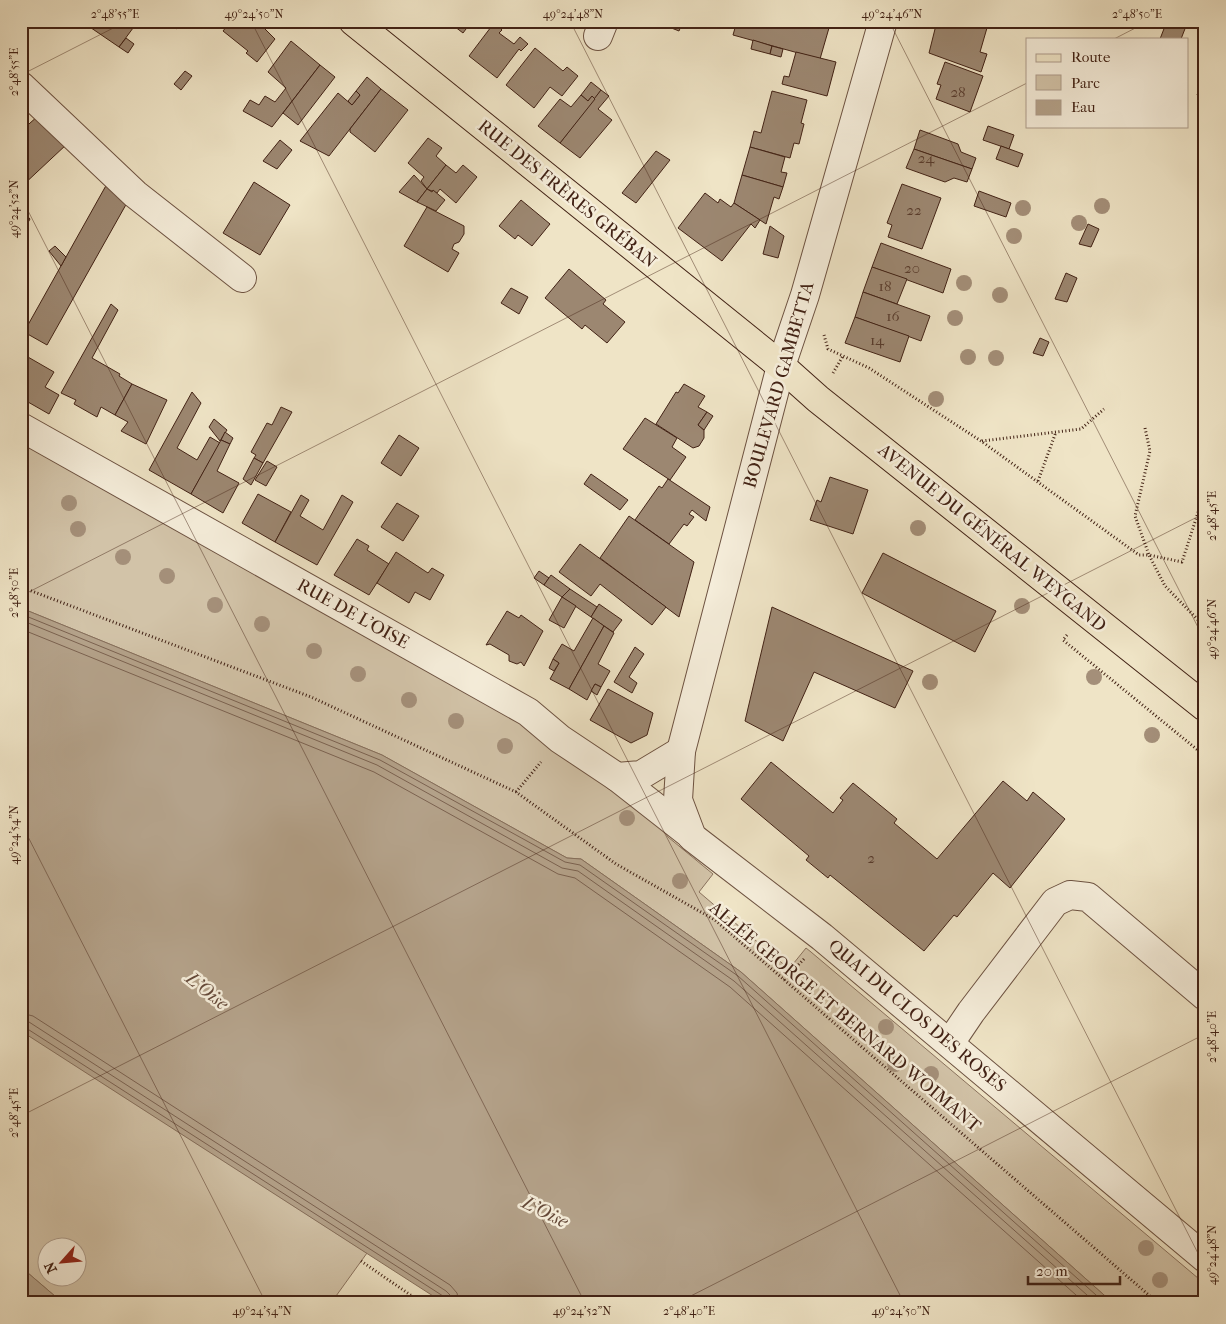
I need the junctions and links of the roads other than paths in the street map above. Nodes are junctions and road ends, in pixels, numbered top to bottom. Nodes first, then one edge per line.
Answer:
1 (353, 21) edge
2 (883, 21) edge
3 (21, 86) edge
4 (242, 278) dead end
5 (781, 366) junction
6 (21, 427) edge
7 (1205, 707) edge
8 (681, 751) junction
9 (617, 777) junction
10 (692, 837) junction
11 (1205, 996) edge
12 (950, 1043) junction
13 (1205, 1258) edge

1 - 5 main road, RUE DES FRÈRES GRÉBAN
2 - 5 street, BOULEVARD GAMBETTA
3 - 4 street
5 - 7 main road, AVENUE DU GÉNÉRAL WEYGAND
5 - 8 street, BOULEVARD GAMBETTA
6 - 9 street, RUE DE L'OISE
8 - 9 street
8 - 10 street
9 - 10 street, QUAI DU CLOS DES ROSES
10 - 12 street, QUAI DU CLOS DES ROSES
11 - 12 street
12 - 13 street, QUAI DU CLOS DES ROSES

